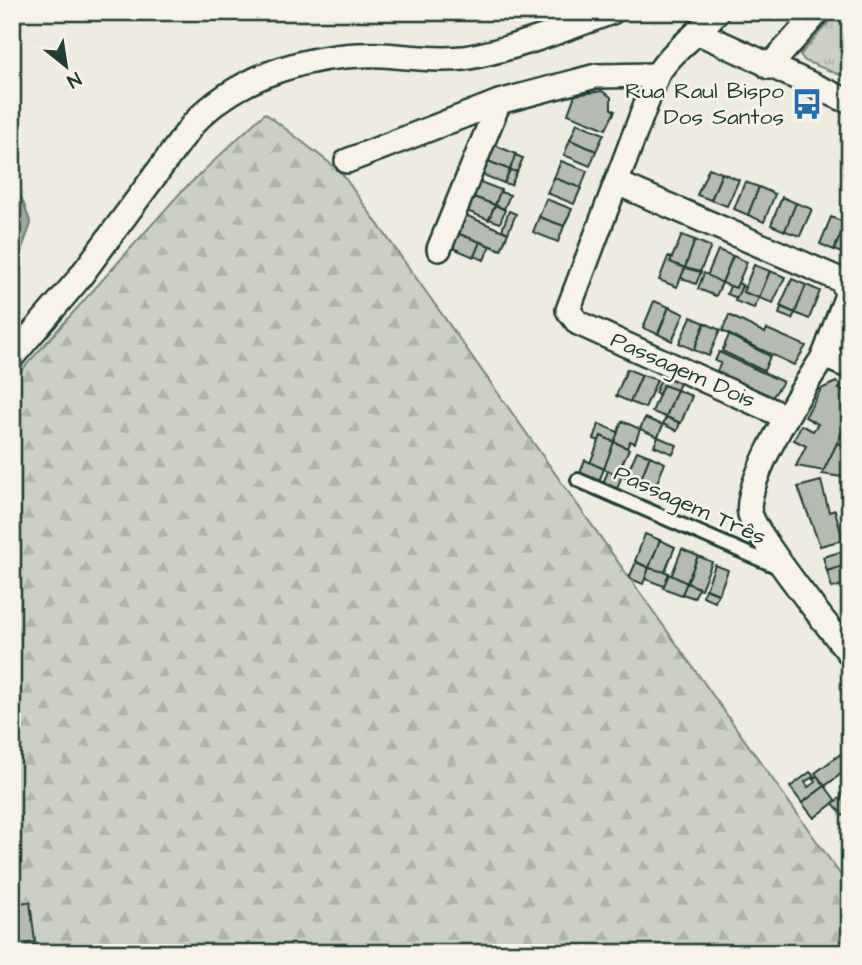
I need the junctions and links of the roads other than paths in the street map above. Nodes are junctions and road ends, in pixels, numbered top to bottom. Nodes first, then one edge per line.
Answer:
1 (612, 12) edge
2 (716, 12) edge
3 (818, 12) edge
4 (699, 33) junction
5 (769, 67) junction
6 (657, 75) junction
7 (499, 102) junction
8 (850, 102) edge
9 (347, 162) dead end
10 (617, 183) junction
11 (439, 249) dead end
12 (824, 356) junction
13 (12, 357) edge
14 (850, 367) edge
15 (786, 417) junction
16 (578, 480) dead end
17 (785, 570) junction
18 (850, 654) edge

1 - 13 street
2 - 4 street
3 - 5 street
4 - 5 street
4 - 6 street
5 - 8 street
6 - 7 street
6 - 10 street
7 - 9 street
7 - 11 street
10 - 12 street
10 - 15 street, Passagem Dois
12 - 14 street
12 - 15 street
15 - 17 street
16 - 17 lane, Passagem Três
17 - 18 street

